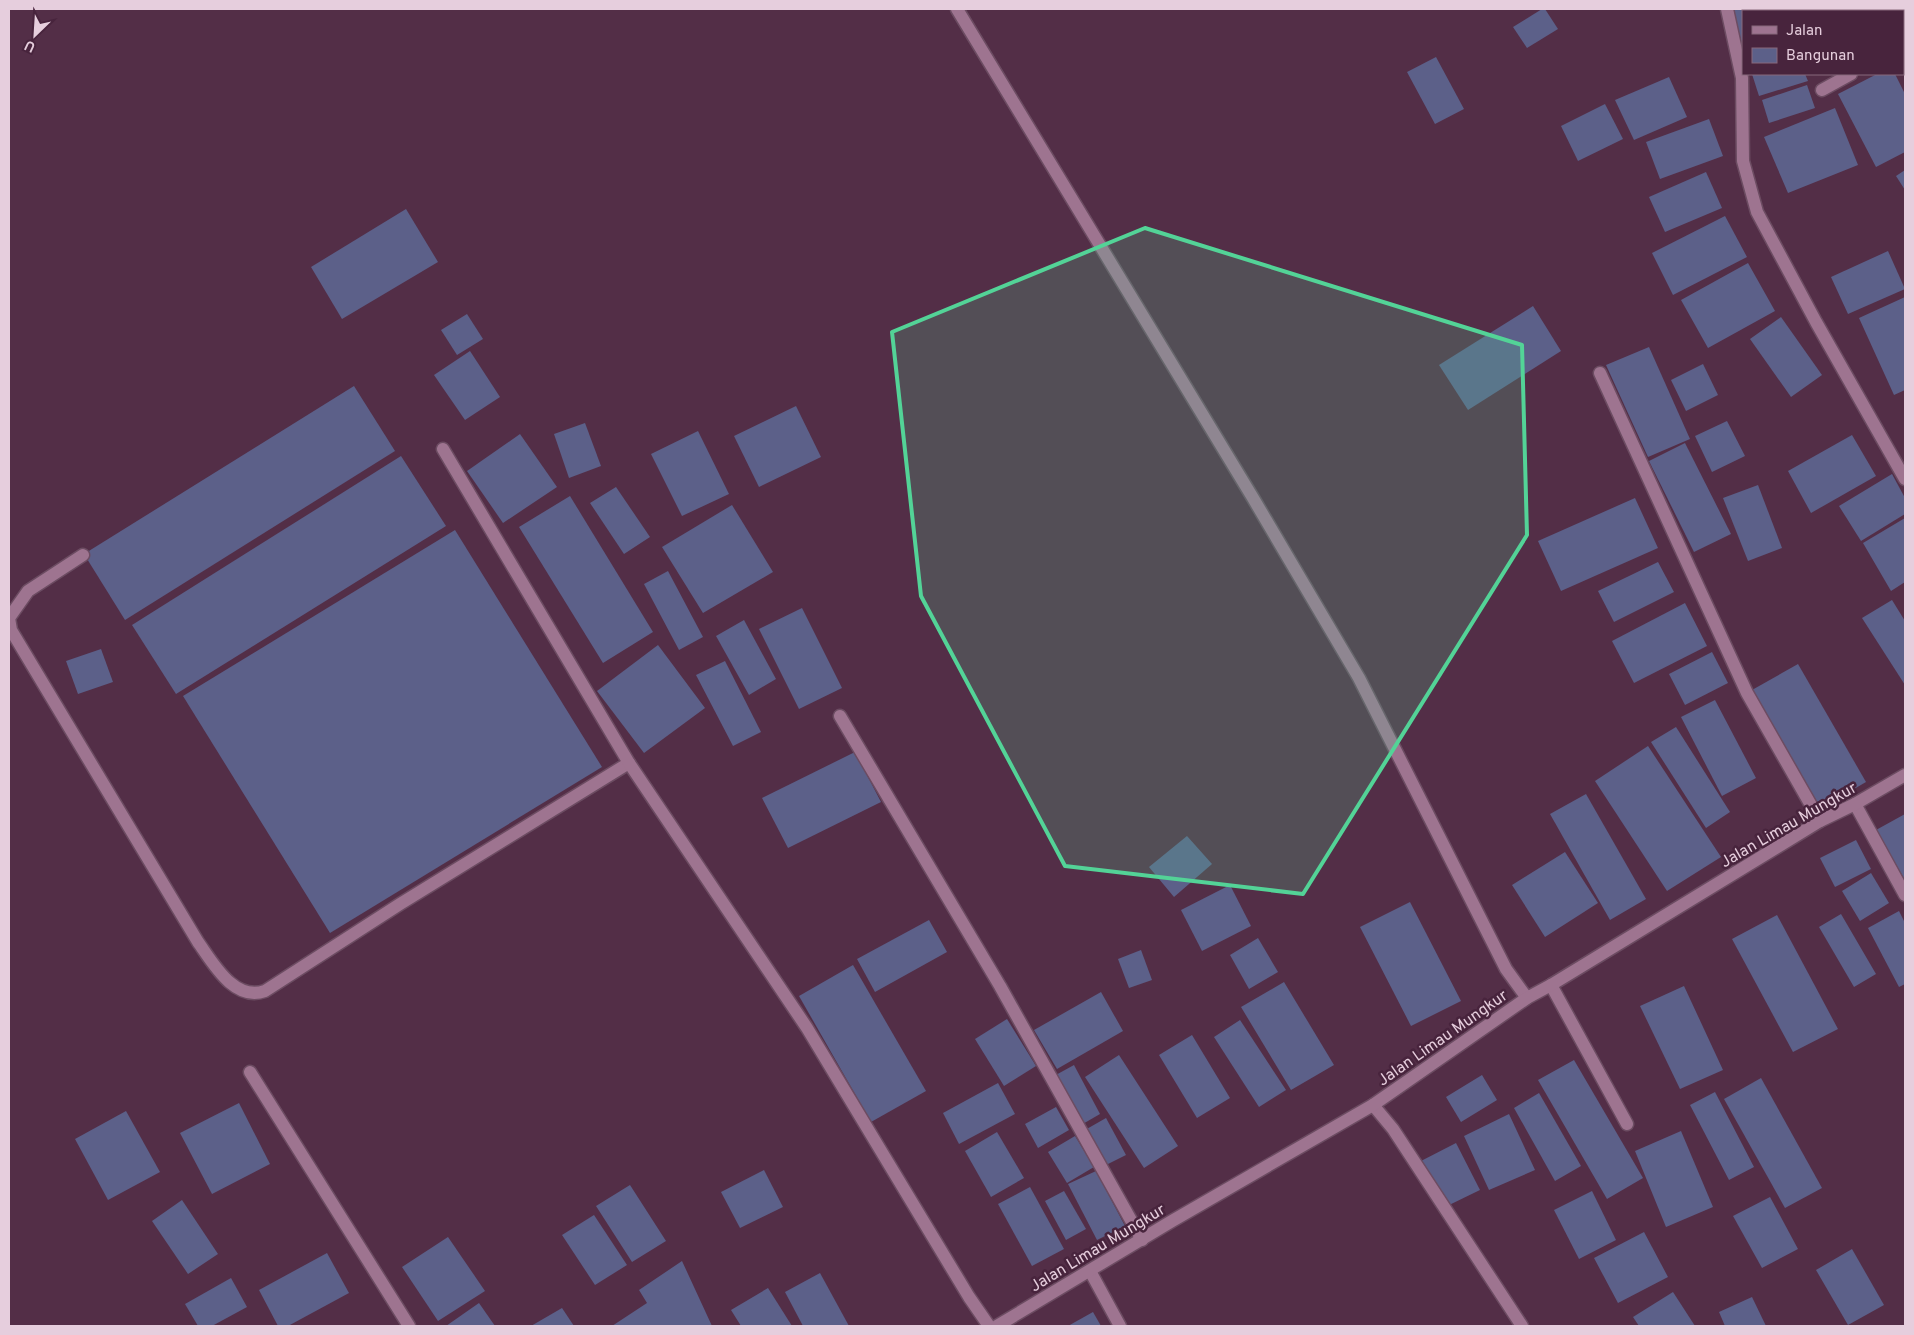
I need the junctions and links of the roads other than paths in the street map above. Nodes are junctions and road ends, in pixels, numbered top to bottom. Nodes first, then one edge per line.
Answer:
1 (957, 9) edge
2 (1727, 9) edge
3 (1850, 75) edge
4 (1822, 90) dead end
5 (1600, 373) dead end
6 (442, 449) dead end
7 (1905, 479) edge
8 (82, 555) dead end
9 (840, 716) dead end
10 (629, 764) junction
11 (1905, 775) edge
12 (1855, 804) junction
13 (1820, 821) junction
14 (1905, 896) edge
15 (1552, 985) junction
16 (1527, 998) junction
17 (250, 1072) dead end
18 (1373, 1105) junction
19 (1628, 1124) dead end
20 (1142, 1240) junction
21 (1090, 1271) junction
22 (409, 1326) edge
23 (989, 1326) edge
24 (997, 1326) edge
25 (1120, 1326) edge
26 (1522, 1326) edge

1 - 16 street
2 - 7 street
3 - 4 street
5 - 13 street
6 - 10 street
8 - 10 street
9 - 20 street
10 - 23 street
11 - 12 street, Jalan Limau Mungkur
12 - 13 street, Jalan Limau Mungkur
12 - 14 street
13 - 15 street, Jalan Limau Mungkur
15 - 16 street, Jalan Limau Mungkur
15 - 19 street
16 - 18 street, Jalan Limau Mungkur
17 - 22 street
18 - 20 street, Jalan Limau Mungkur
18 - 26 street
20 - 21 street, Jalan Limau Mungkur
21 - 24 street, Jalan Limau Mungkur
21 - 25 street

